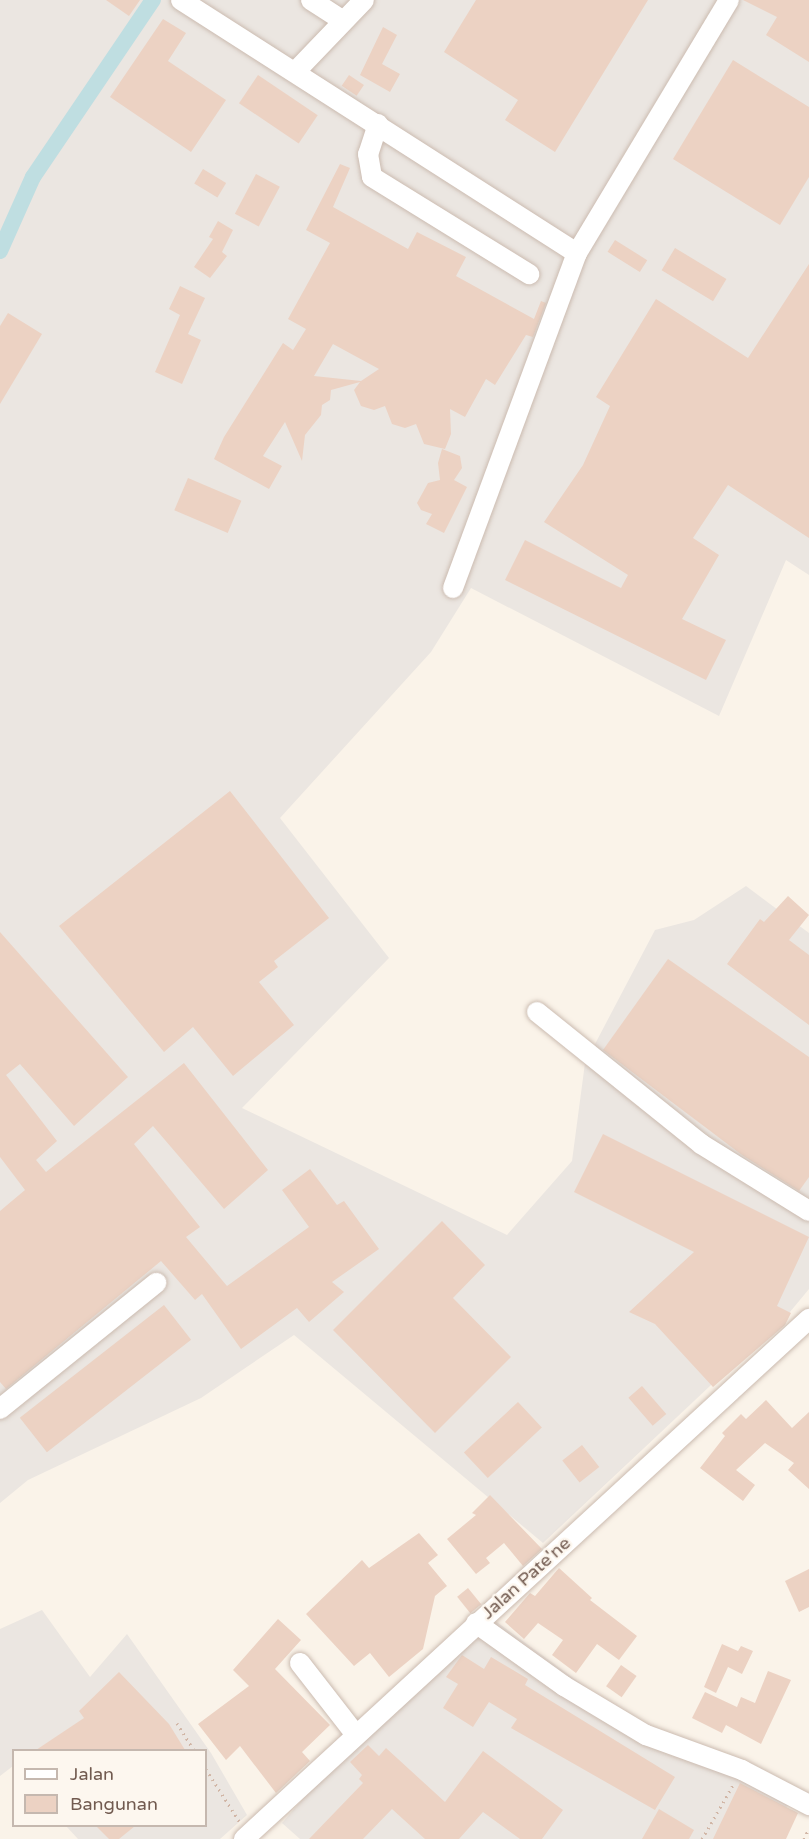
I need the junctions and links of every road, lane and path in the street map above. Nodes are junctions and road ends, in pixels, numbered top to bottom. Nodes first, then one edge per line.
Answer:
1 (181, 0) edge
2 (311, 0) edge
3 (364, 0) edge
4 (729, 0) edge
5 (343, 21) junction
6 (296, 71) junction
7 (378, 124) junction
8 (578, 253) junction
9 (529, 274) dead end
10 (453, 588) dead end
11 (537, 1012) dead end
12 (809, 1211) edge
13 (156, 1282) dead end
14 (805, 1332) edge
15 (0, 1409) edge
16 (476, 1623) junction
17 (300, 1663) dead end
18 (177, 1723) dead end
19 (356, 1735) junction
20 (193, 1749) edge
21 (207, 1770) edge
22 (742, 1770) junction
23 (809, 1805) edge
24 (809, 1828) edge
25 (246, 1837) edge
26 (702, 1839) edge
27 (804, 1839) edge

1 - 6 street
2 - 5 street
3 - 5 street
4 - 8 street
5 - 6 street
6 - 7 street
7 - 8 street
7 - 9 street
8 - 10 street
11 - 12 street
13 - 15 street
14 - 16 street, Jalan Pate'ne
16 - 19 street, Jalan Pate'ne
16 - 22 street
17 - 19 street
18 - 20 path
19 - 25 street, Jalan Pate'ne
21 - 25 path
22 - 23 street
22 - 26 path
24 - 27 path

